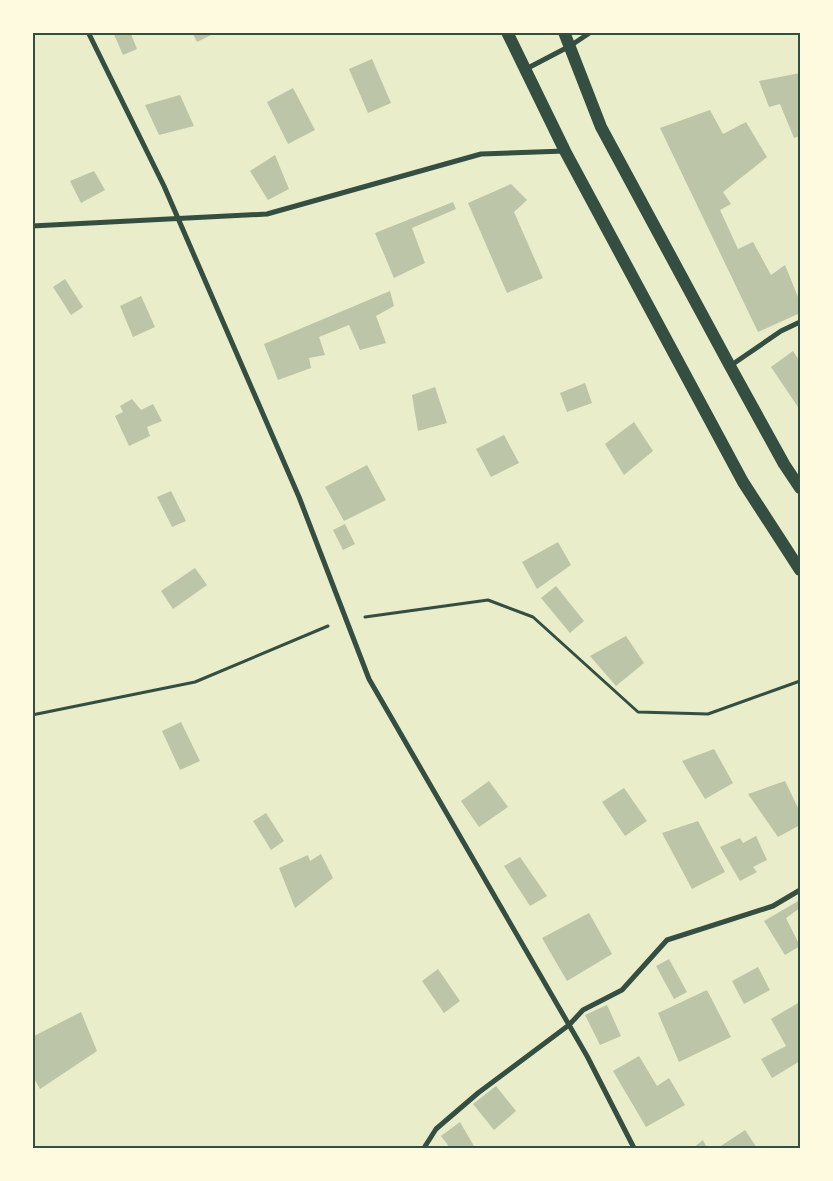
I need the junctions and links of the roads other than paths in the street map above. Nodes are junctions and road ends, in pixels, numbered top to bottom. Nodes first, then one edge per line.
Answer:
1 (88, 32) edge
2 (507, 32) edge
3 (564, 32) edge
4 (591, 32) edge
5 (570, 46) junction
6 (525, 69) junction
7 (566, 151) junction
8 (178, 218) junction
9 (32, 226) edge
10 (800, 322) edge
11 (730, 366) junction
12 (800, 488) edge
13 (800, 570) edge
14 (800, 890) edge
15 (569, 1025) junction
16 (424, 1148) edge
17 (634, 1148) edge

1 - 8 street
2 - 6 main road
3 - 5 main road
4 - 5 street
5 - 6 street
5 - 11 main road
6 - 7 main road
7 - 8 street
7 - 13 main road
8 - 9 street
8 - 15 street
10 - 11 street
11 - 12 main road
14 - 15 street
15 - 16 street
15 - 17 street

